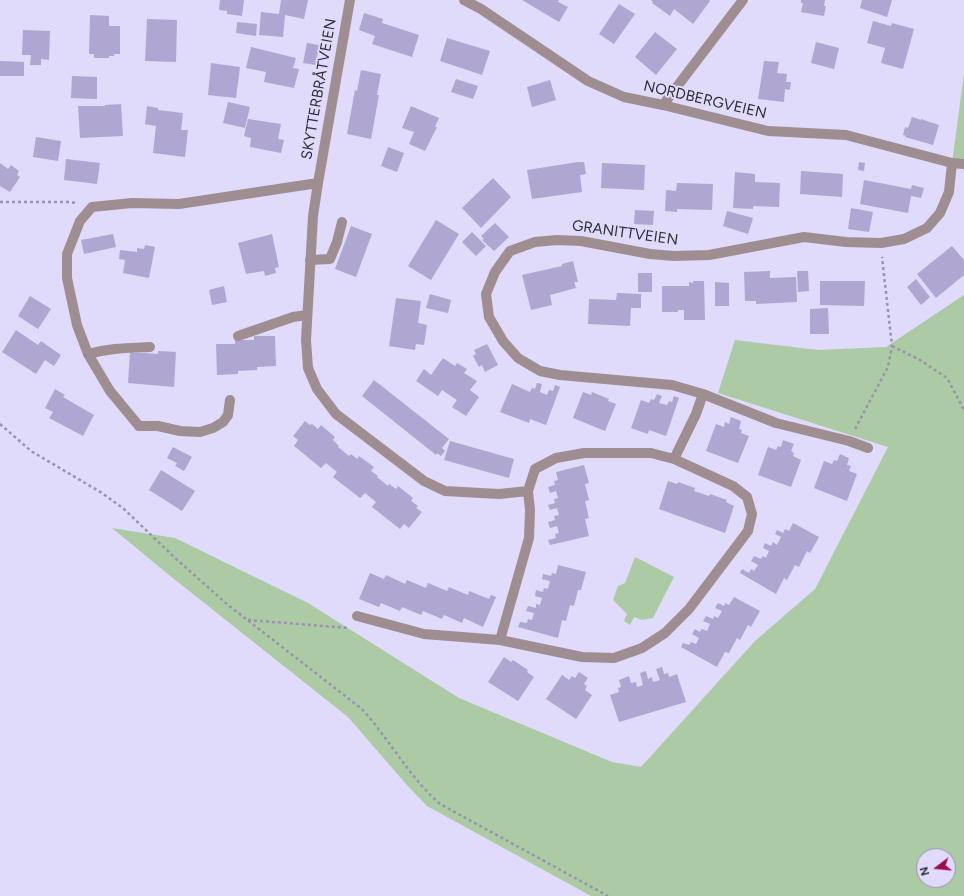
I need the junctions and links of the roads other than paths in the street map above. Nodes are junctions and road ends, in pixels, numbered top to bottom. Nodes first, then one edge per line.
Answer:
1 (350, 0) edge
2 (464, 0) edge
3 (743, 0) edge
4 (663, 105) junction
5 (952, 163) junction
6 (964, 164) edge
7 (318, 183) junction
8 (342, 222) dead end
9 (310, 260) junction
10 (307, 315) junction
11 (238, 336) dead end
12 (150, 347) dead end
13 (88, 354) junction
14 (703, 394) junction
15 (230, 400) dead end
16 (868, 448) dead end
17 (674, 460) junction
18 (528, 491) junction
19 (357, 616) dead end
20 (500, 640) junction

1 - 7 street, SKYTTERBRÅTVEIEN
2 - 4 street, NORDBERGVEIEN
3 - 4 street
4 - 5 street, NORDBERGVEIEN
5 - 6 street, NORDBERGVEIEN
5 - 14 street, GRANITTVEIEN
7 - 9 street, SKYTTERBRÅTVEIEN
7 - 13 street, SKYTTERBRÅTVEIEN
8 - 9 street
9 - 10 street, SKYTTERBRÅTVEIEN
10 - 11 street
10 - 18 street, SKYTTERBRÅTVEIEN
12 - 13 street
13 - 15 street
14 - 16 street, GRANITTVEIEN
14 - 17 street
17 - 18 street
17 - 20 street
18 - 20 street
19 - 20 street

